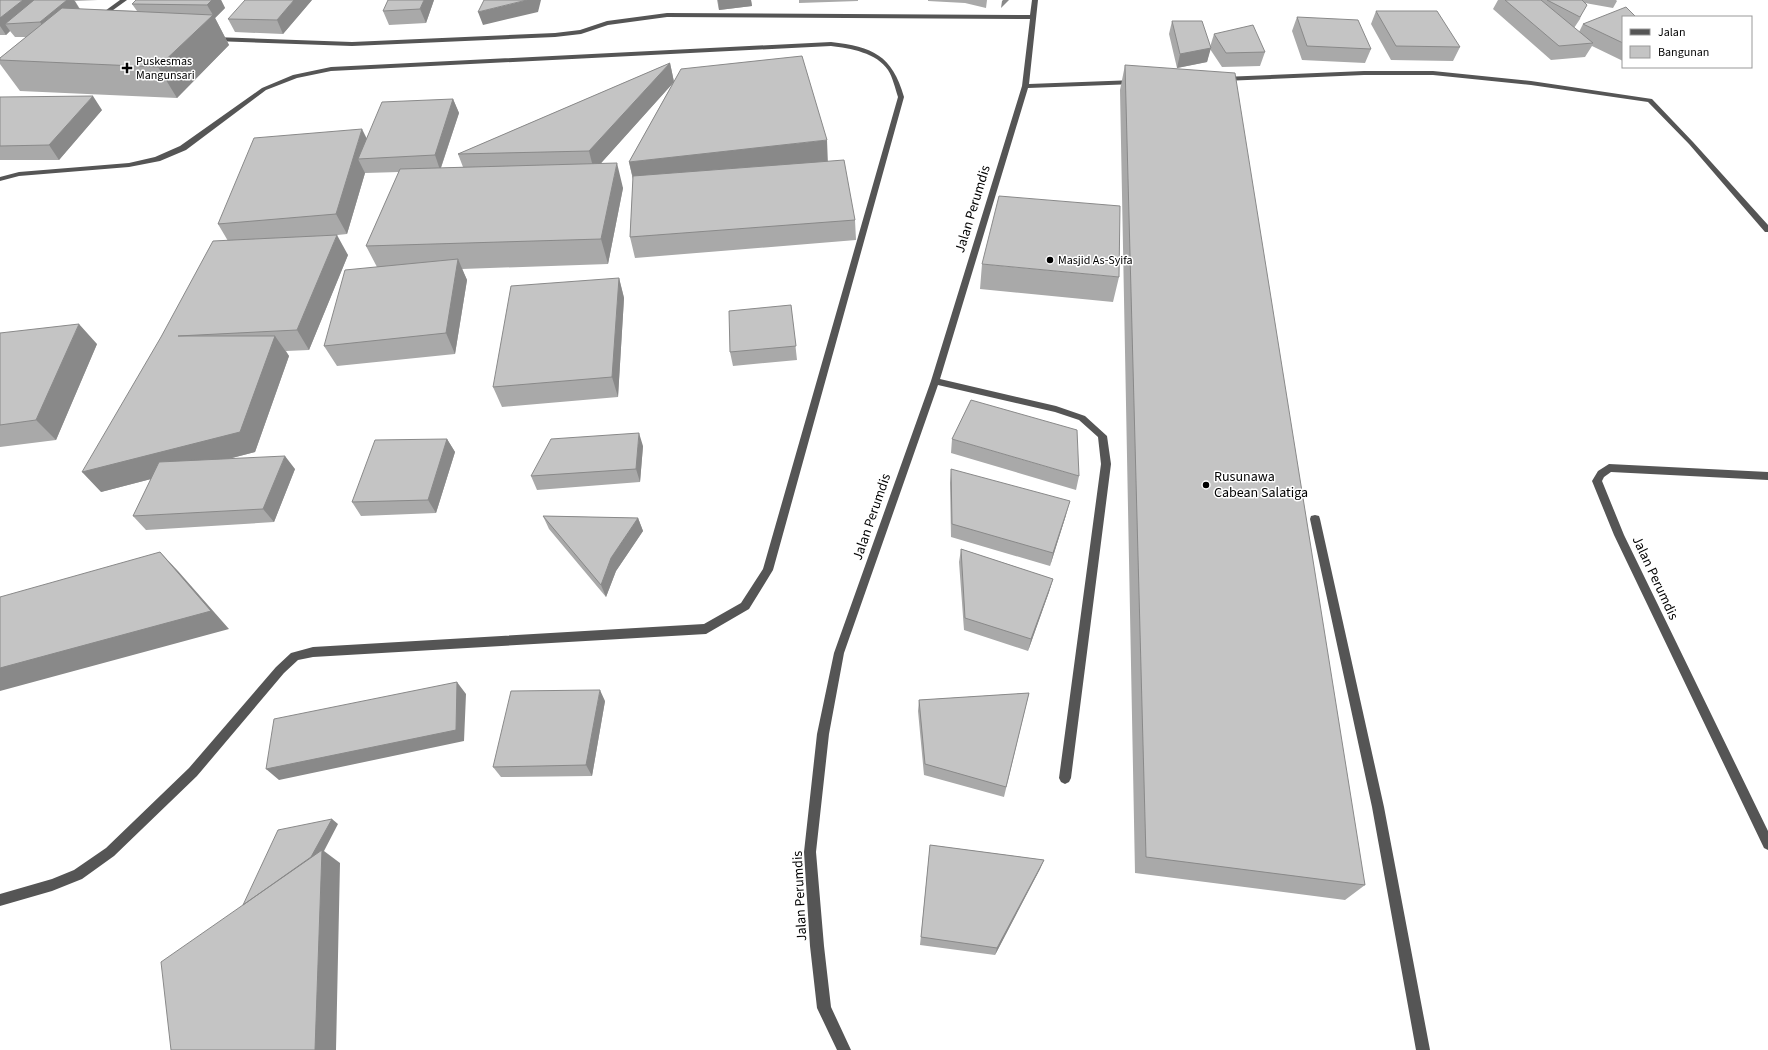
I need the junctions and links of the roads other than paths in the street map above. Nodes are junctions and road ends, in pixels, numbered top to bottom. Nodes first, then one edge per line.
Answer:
1 (124, 0) edge
2 (1035, 0) edge
3 (1033, 17) junction
4 (94, 21) edge
5 (204, 39) edge
6 (1212, 79) edge
7 (1142, 82) edge
8 (1025, 86) junction
9 (0, 179) edge
10 (1768, 230) edge
11 (935, 381) junction
12 (1768, 476) edge
13 (1315, 519) dead end
14 (1065, 778) dead end
15 (1768, 844) edge
16 (0, 900) edge
17 (844, 1050) edge
18 (1424, 1050) edge

1 - 4 street
2 - 3 street, Jalan Perumdis
3 - 5 street
3 - 8 street, Jalan Perumdis
6 - 10 street
7 - 8 street
8 - 11 street, Jalan Perumdis
9 - 16 street
11 - 14 street
11 - 17 street, Jalan Perumdis
12 - 15 street, Jalan Perumdis
13 - 18 street

